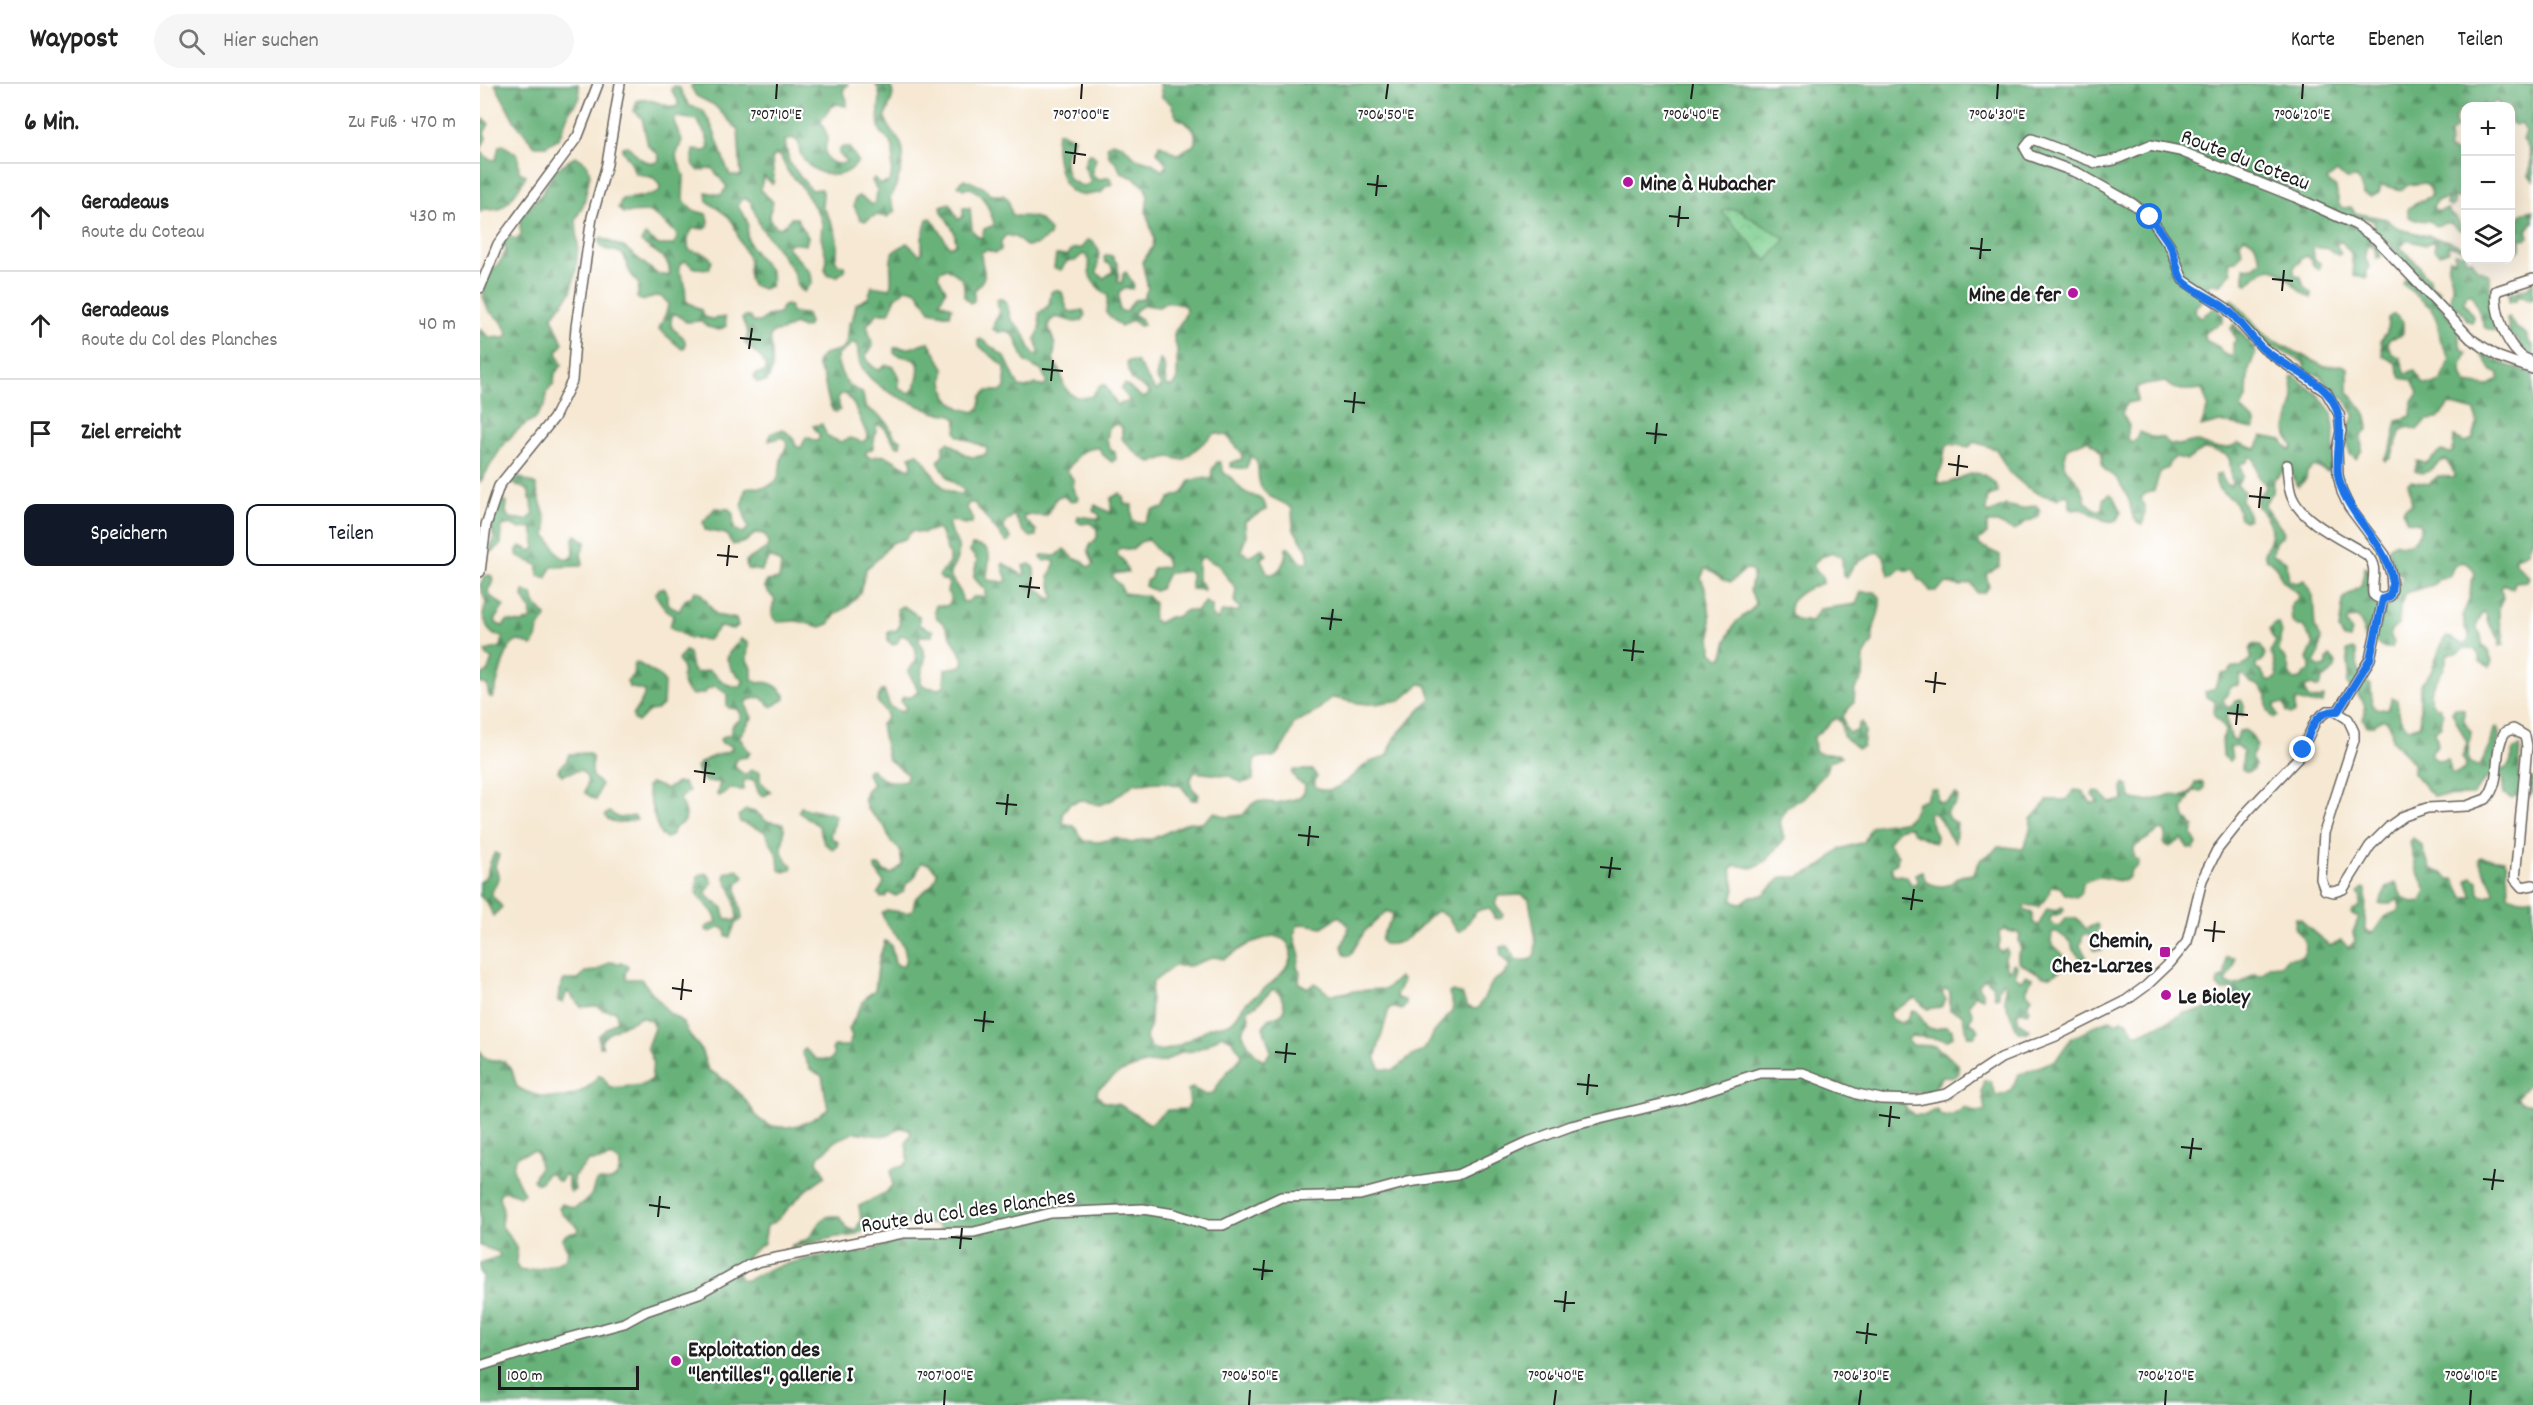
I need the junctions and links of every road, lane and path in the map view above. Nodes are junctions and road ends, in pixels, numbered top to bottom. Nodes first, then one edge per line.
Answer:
1 (598, 84) edge
2 (620, 84) edge
3 (2533, 279) edge
4 (480, 288) edge
5 (2533, 362) edge
6 (2533, 369) edge
7 (2287, 465) dead end
8 (480, 572) edge
9 (2383, 599) junction
10 (2338, 711) junction
11 (2533, 885) edge
12 (480, 1366) edge

1 - 4 street
2 - 8 street
3 - 5 street
6 - 9 street, Route du Coteau
7 - 9 street
9 - 10 street, Route du Coteau
10 - 11 street
10 - 12 street, Route du Col des Planches

